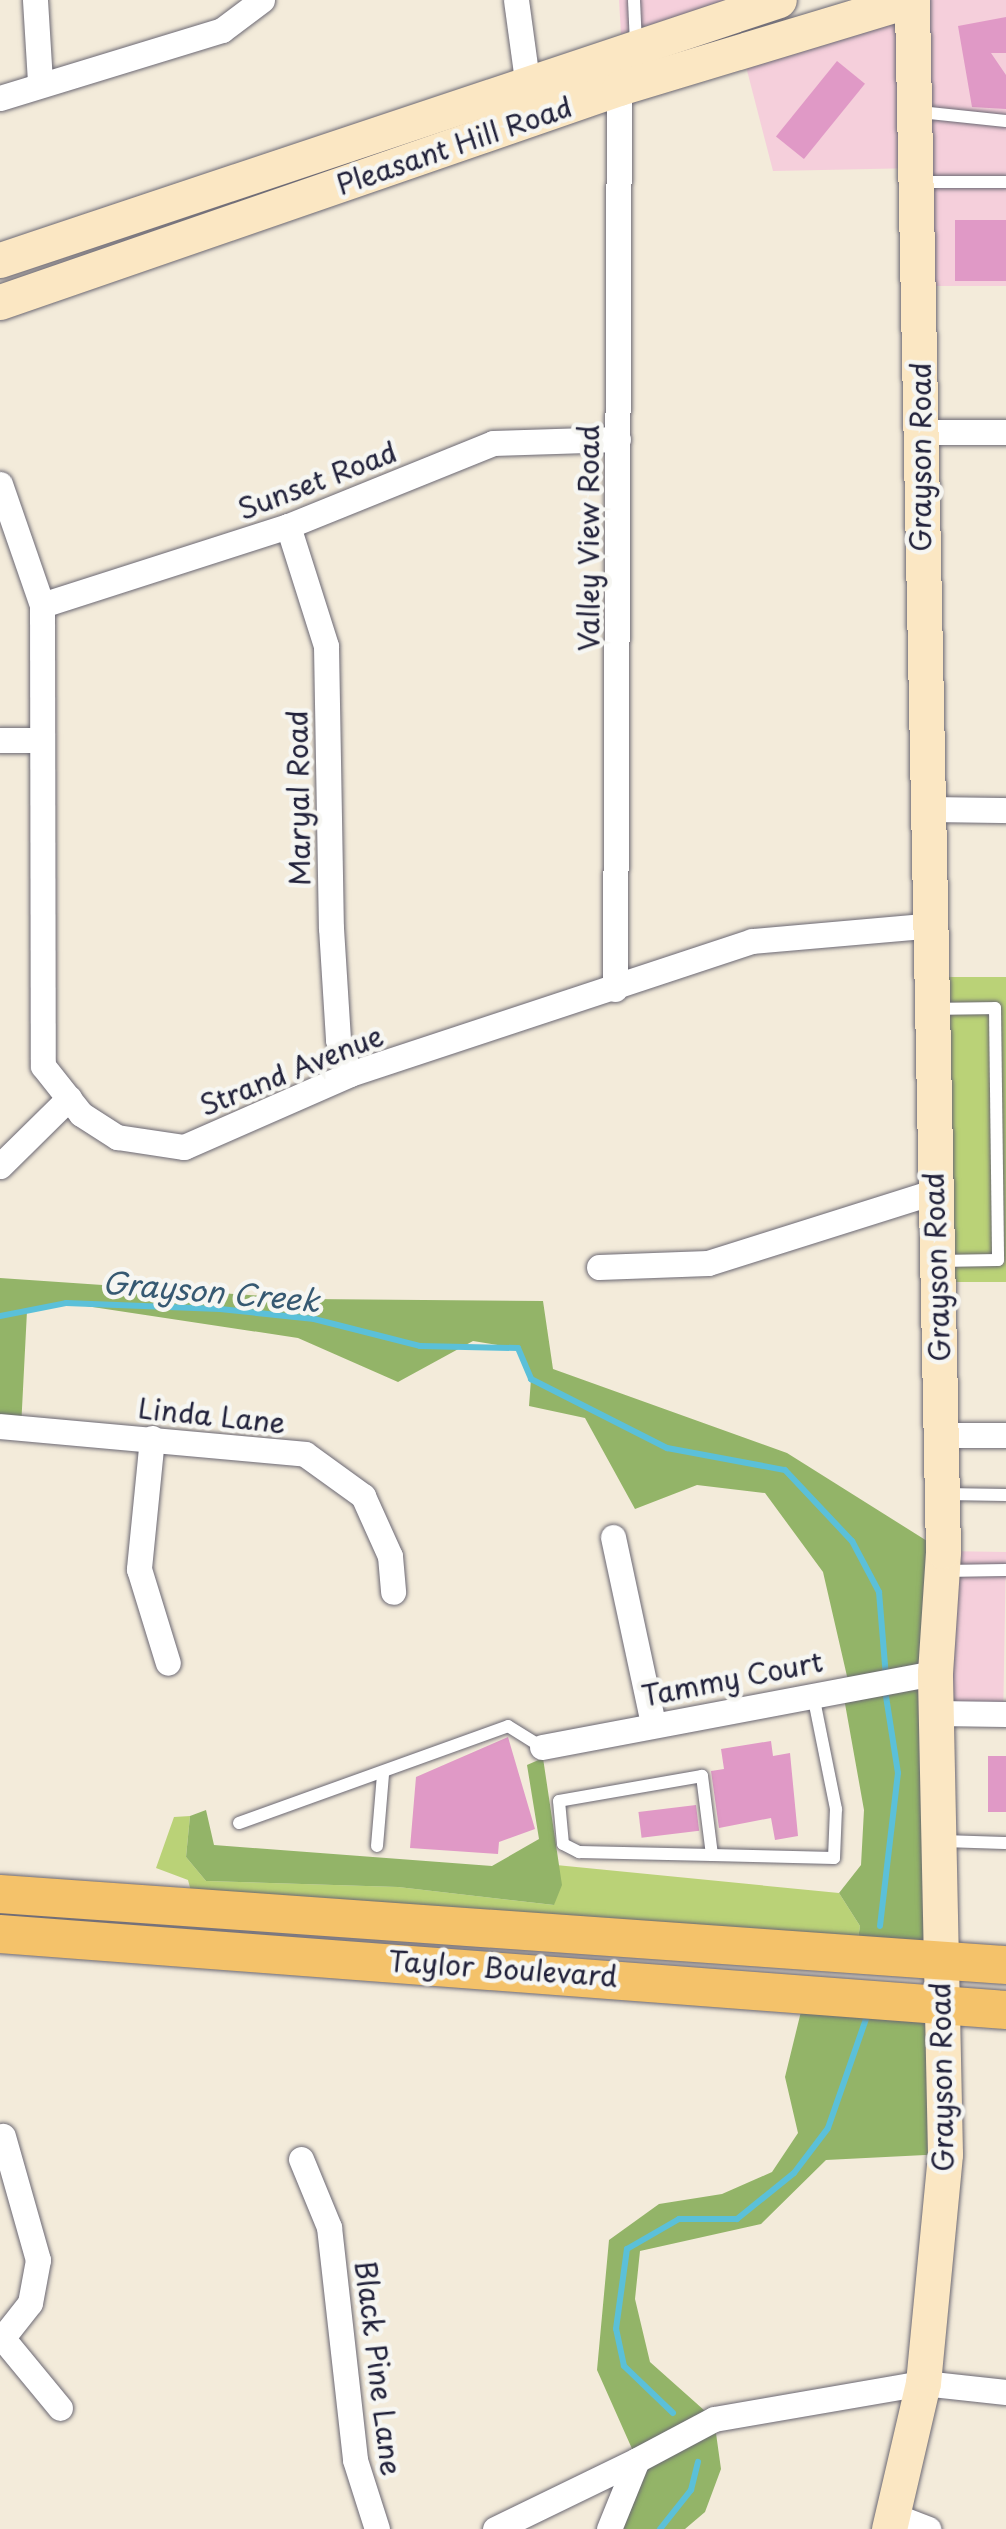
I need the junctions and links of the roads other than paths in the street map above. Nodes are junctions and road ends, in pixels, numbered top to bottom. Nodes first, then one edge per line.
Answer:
1 (34, 0) edge
2 (262, 0) edge
3 (516, 0) edge
4 (634, 0) edge
5 (778, 0) edge
6 (912, 0) edge
7 (636, 44) junction
8 (527, 80) junction
9 (40, 82) junction
10 (619, 88) junction
11 (0, 98) edge
12 (920, 112) junction
13 (1006, 121) edge
14 (920, 182) junction
15 (1006, 182) edge
16 (0, 260) edge
17 (0, 302) edge
18 (920, 432) junction
19 (1006, 432) edge
20 (618, 440) junction
21 (0, 484) edge
22 (288, 526) junction
23 (42, 606) junction
24 (0, 740) edge
25 (36, 740) junction
26 (924, 808) junction
27 (1006, 810) edge
28 (925, 926) junction
29 (615, 989) junction
30 (927, 1010) junction
31 (350, 1074) junction
32 (68, 1098) junction
33 (0, 1166) edge
34 (933, 1192) junction
35 (936, 1261) junction
36 (599, 1267) dead end
37 (0, 1426) edge
38 (941, 1435) junction
39 (1006, 1435) edge
40 (152, 1438) junction
41 (942, 1494) junction
42 (1006, 1495) edge
43 (613, 1536) dead end
44 (1006, 1570) edge
45 (942, 1571) junction
46 (394, 1592) dead end
47 (168, 1663) dead end
48 (922, 1674) junction
49 (812, 1692) junction
50 (936, 1714) junction
51 (1006, 1714) edge
52 (653, 1724) junction
53 (542, 1747) joint
54 (383, 1774) junction
55 (239, 1823) dead end
56 (940, 1841) junction
57 (1006, 1843) edge
58 (377, 1846) dead end
59 (712, 1855) junction
60 (0, 1894) edge
61 (0, 1934) edge
62 (940, 1959) junction
63 (1006, 1965) edge
64 (938, 2006) junction
65 (1006, 2010) edge
66 (3, 2136) dead end
67 (301, 2159) dead end
68 (2, 2340) edge
69 (923, 2382) junction
70 (1006, 2392) edge
71 (60, 2408) dead end
72 (637, 2460) junction
73 (891, 2522) edge
74 (376, 2529) edge
75 (494, 2529) edge
76 (609, 2529) edge
77 (928, 2529) edge

1 - 9 street
2 - 9 street
3 - 8 street
4 - 7 lane
5 - 7 street, Pleasant Hill Road
6 - 10 street, Pleasant Hill Road
6 - 12 street, Grayson Road
7 - 8 street, Pleasant Hill Road
8 - 16 street, Pleasant Hill Road
9 - 11 street
10 - 17 street, Pleasant Hill Road
10 - 20 street, Valley View Road
12 - 13 lane
12 - 14 street, Grayson Road
14 - 15 lane
14 - 18 street, Grayson Road
18 - 19 street
18 - 26 street, Grayson Road
20 - 22 street, Sunset Road
20 - 29 street, Valley View Road
21 - 23 street, Strand Avenue
22 - 23 street, Sunset Road
22 - 31 street, Maryal Road
23 - 25 street, Strand Avenue
24 - 25 street
25 - 32 street, Strand Avenue
26 - 27 street
26 - 28 street, Grayson Road
28 - 29 street, Strand Avenue
28 - 30 street, Grayson Road
29 - 31 street, Strand Avenue
30 - 34 street, Grayson Road
30 - 35 lane
31 - 32 street, Strand Avenue
32 - 33 street
34 - 35 street, Grayson Road
34 - 36 street
35 - 38 street, Grayson Road
37 - 40 street, Linda Lane
38 - 39 street
38 - 41 street, Grayson Road
40 - 46 street, Linda Lane
40 - 47 street
41 - 42 lane
41 - 45 street, Grayson Road
43 - 52 street
44 - 45 lane
45 - 48 street, Grayson Road
48 - 49 street, Tammy Court
48 - 50 street, Grayson Road
49 - 52 street, Tammy Court
49 - 59 lane
50 - 51 street
50 - 56 street, Grayson Road
52 - 53 street, Tammy Court
53 - 54 lane
54 - 55 lane
54 - 58 lane
56 - 57 lane
56 - 62 street, Grayson Road
59 - 59 lane
60 - 62 main road, Taylor Boulevard
61 - 64 main road, Taylor Boulevard
62 - 63 main road, Taylor Boulevard
62 - 64 street, Grayson Road
64 - 65 main road, Taylor Boulevard
64 - 69 street, Grayson Road
66 - 68 street
67 - 74 street, Black Pine Lane
68 - 71 street
69 - 70 street
69 - 72 street
69 - 73 street, Grayson Road
72 - 75 street
72 - 76 street
73 - 77 street

